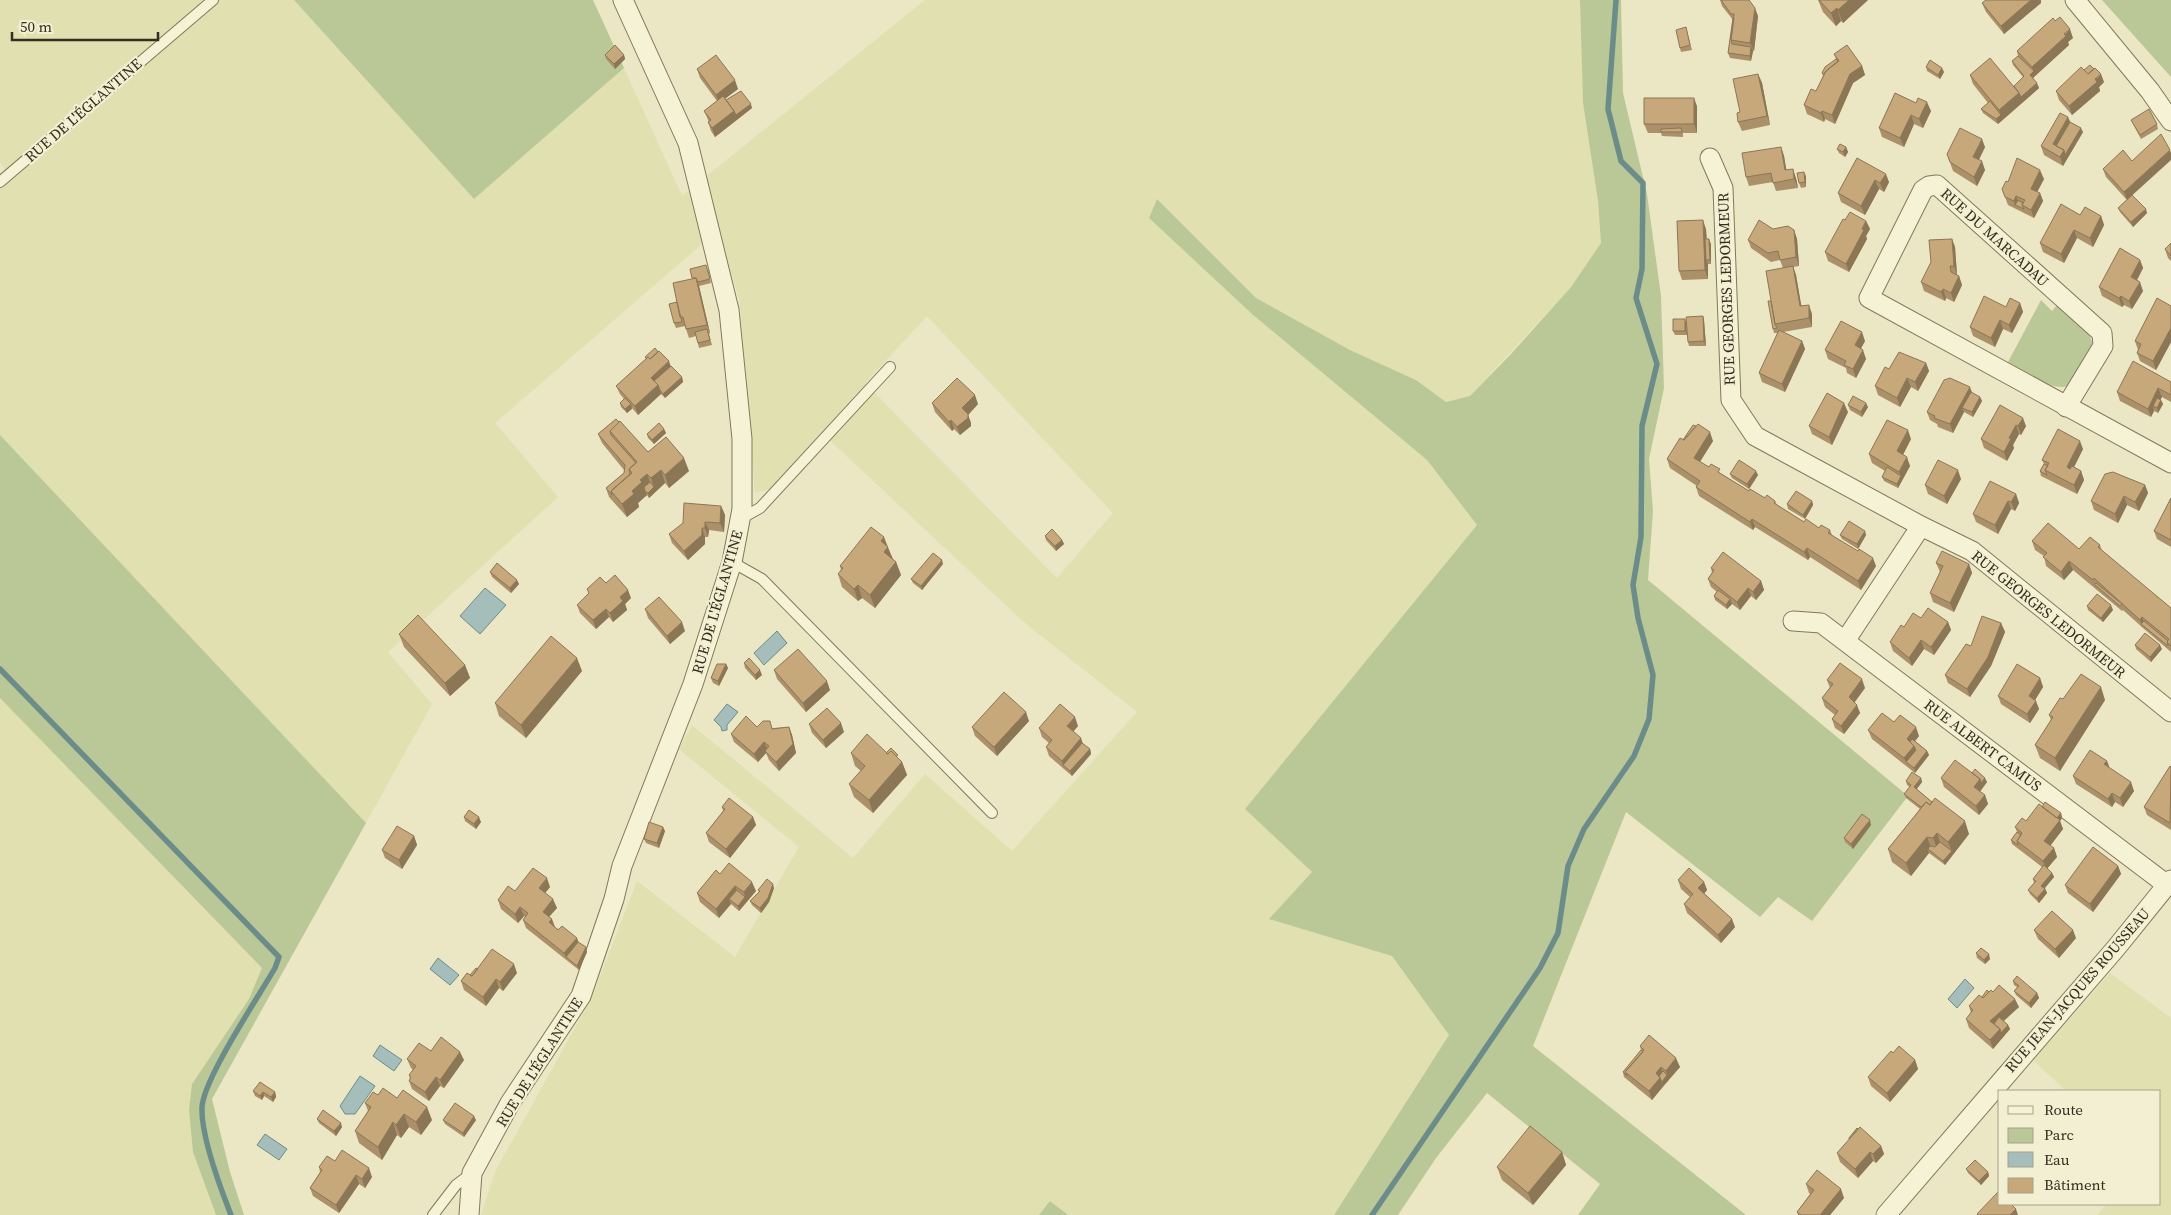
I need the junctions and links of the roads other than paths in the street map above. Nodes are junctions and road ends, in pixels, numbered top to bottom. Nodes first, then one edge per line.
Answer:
1 (212, 0) edge
2 (623, 0) edge
3 (2074, 0) edge
4 (2171, 121) edge
5 (1710, 158) dead end
6 (0, 182) edge
7 (890, 367) dead end
8 (2066, 407) junction
9 (2171, 463) edge
10 (740, 519) junction
11 (1921, 526) junction
12 (732, 562) junction
13 (1793, 621) dead end
14 (1845, 641) junction
15 (2171, 712) edge
16 (992, 813) dead end
17 (2169, 882) edge
18 (472, 1173) junction
19 (433, 1215) edge
20 (469, 1215) edge
21 (1886, 1215) edge

1 - 6 lane, RUE DE L'ÉGLANTINE
2 - 10 street, RUE DE L'ÉGLANTINE
3 - 4 street
5 - 11 street, RUE GEORGES LEDORMEUR
7 - 10 lane
8 - 8 street, RUE DU MARCADAU
8 - 9 street, RUE DU MARCADAU
10 - 12 street, RUE DE L'ÉGLANTINE
11 - 14 street
11 - 15 street, RUE GEORGES LEDORMEUR
12 - 16 lane
12 - 18 street, RUE DE L'ÉGLANTINE
13 - 14 street, RUE ALBERT CAMUS
14 - 17 street, RUE ALBERT CAMUS
17 - 21 street, RUE JEAN-JACQUES ROUSSEAU
18 - 19 lane, RUE DE L'ÉGLANTINE
18 - 20 street, RUE DE L'ÉGLANTINE

